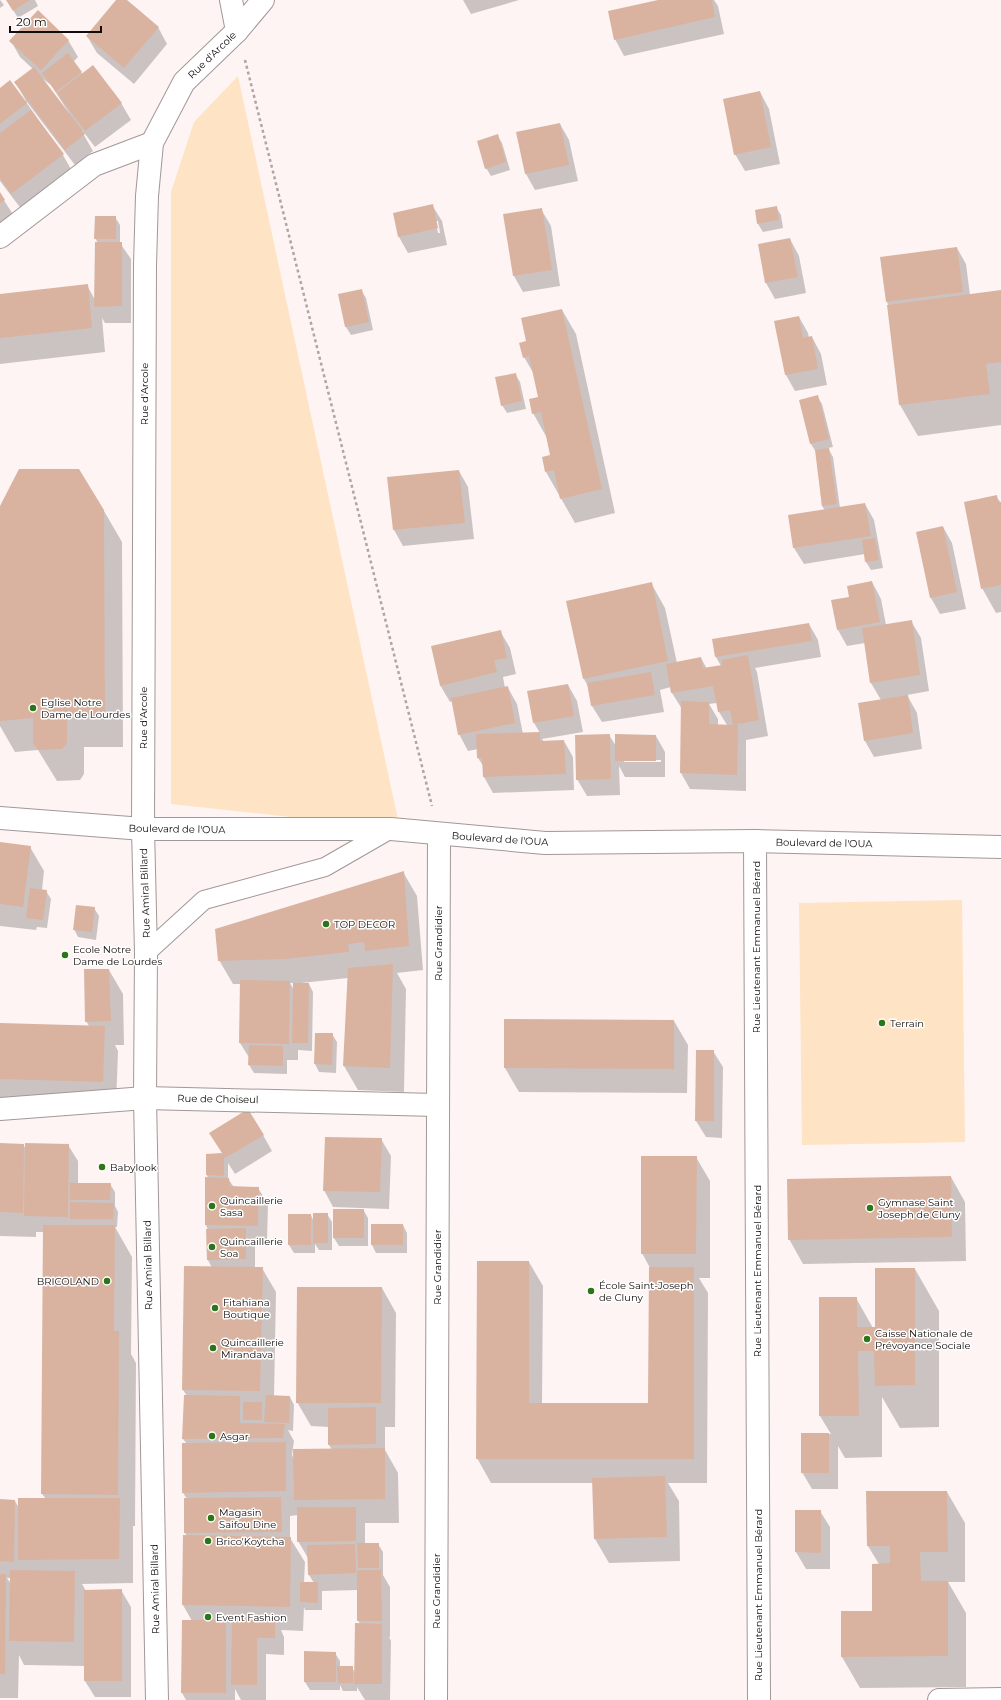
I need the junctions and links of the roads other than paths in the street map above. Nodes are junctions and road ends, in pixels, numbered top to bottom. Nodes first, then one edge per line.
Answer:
1 (232, 0) edge
2 (264, 0) edge
3 (237, 31) junction
4 (152, 143) junction
5 (0, 237) edge
6 (0, 818) edge
7 (143, 829) junction
8 (391, 829) junction
9 (439, 834) junction
10 (755, 841) junction
11 (1001, 847) edge
12 (146, 953) junction
13 (145, 1098) junction
14 (437, 1105) junction
15 (0, 1110) edge
16 (1001, 1699) edge
17 (157, 1700) edge
18 (436, 1700) edge
19 (758, 1700) edge
20 (939, 1700) edge

1 - 3 street
2 - 3 street, Rue d'Arcole
3 - 4 street, Rue d'Arcole
4 - 5 street
4 - 7 street, Rue d'Arcole
6 - 7 street, Boulevard de l'OUA
7 - 8 street, Boulevard de l'OUA
7 - 12 street, Rue Amiral Billard
8 - 9 street, Boulevard de l'OUA
8 - 12 lane
9 - 10 street, Boulevard de l'OUA
9 - 14 street, Rue Grandidier
10 - 11 street, Boulevard de l'OUA
10 - 19 street, Rue Lieutenant Emmanuel Bérard
12 - 13 street, Rue Amiral Billard
13 - 14 street, Rue de Choiseul
13 - 15 street, Rue de Choiseul
13 - 17 street, Rue Amiral Billard
14 - 18 street, Rue Grandidier
16 - 20 street

